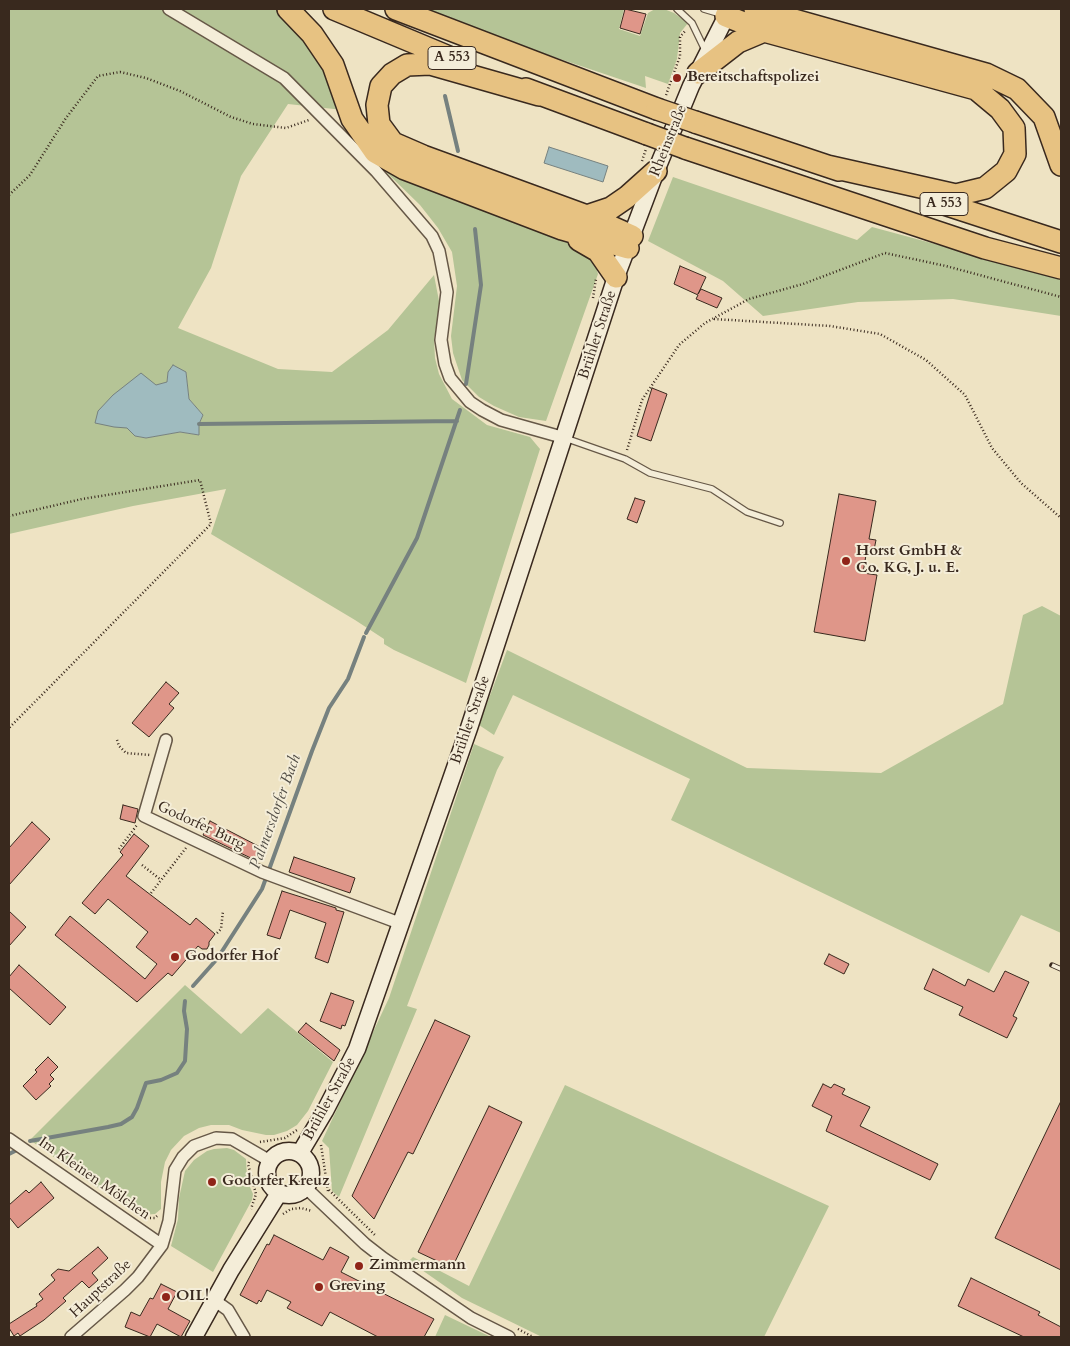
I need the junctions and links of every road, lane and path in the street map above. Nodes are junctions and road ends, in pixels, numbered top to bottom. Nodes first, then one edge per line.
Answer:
1 (169, 9) edge
2 (288, 9) edge
3 (334, 9) edge
4 (396, 9) edge
5 (677, 9) edge
6 (704, 9) edge
7 (755, 9) edge
8 (792, 9) edge
9 (728, 12) edge
10 (692, 23) junction
11 (811, 25) junction
12 (764, 31) junction
13 (702, 64) junction
14 (539, 95) junction
15 (660, 105) junction
16 (322, 116) junction
17 (647, 141) junction
18 (1061, 165) edge
19 (827, 166) junction
20 (648, 168) junction
21 (9, 195) edge
22 (587, 216) junction
23 (562, 229) junction
24 (630, 242) junction
25 (1061, 242) edge
26 (1061, 268) edge
27 (606, 277) junction
28 (1061, 297) edge
29 (593, 300) dead end
30 (713, 319) junction
31 (565, 438) junction
32 (625, 460) junction
33 (9, 516) edge
34 (1061, 518) edge
35 (780, 523) dead end
36 (9, 728) edge
37 (117, 740) dead end
38 (166, 740) dead end
39 (162, 755) junction
40 (144, 816) junction
41 (193, 839) junction
42 (119, 849) dead end
43 (142, 865) dead end
44 (161, 880) junction
45 (151, 893) dead end
46 (223, 911) dead end
47 (402, 924) junction
48 (217, 933) dead end
49 (301, 1124) dead end
50 (254, 1138) dead end
51 (9, 1139) edge
52 (261, 1141) junction
53 (254, 1151) junction
54 (300, 1153) junction
55 (270, 1161) junction
56 (253, 1184) dead end
57 (306, 1188) junction
58 (329, 1190) dead end
59 (278, 1193) junction
60 (159, 1214) dead end
61 (140, 1218) dead end
62 (378, 1238) dead end
63 (162, 1245) junction
64 (214, 1300) junction
65 (513, 1333) edge
66 (72, 1337) edge
67 (194, 1337) edge
68 (244, 1337) edge
69 (533, 1337) edge

1 - 16 street
2 - 23 highway
3 - 14 highway, A 553
4 - 15 highway, A 553
5 - 10 lane
6 - 9 lane
7 - 11 highway
8 - 11 highway
9 - 12 highway
9 - 13 main road, Rheinstraße
10 - 13 lane
10 - 15 path
11 - 18 highway
12 - 13 highway
12 - 19 highway
13 - 20 main road, Rheinstraße
14 - 17 highway, A 553
14 - 22 highway
15 - 19 highway, A 553, bridge
16 - 21 path
16 - 31 street
17 - 20 path
17 - 26 highway, A 553, bridge
19 - 25 highway, A 553
20 - 22 highway
20 - 24 main road, Rheinstraße
22 - 24 highway
23 - 24 highway
23 - 27 highway
24 - 27 main road, Rheinstraße
27 - 29 path
27 - 31 main road, Brühler Straße
28 - 30 path
30 - 32 path
30 - 34 path
31 - 32 lane
31 - 47 main road, Brühler Straße
32 - 35 lane
33 - 36 path
37 - 39 path
38 - 39 street, Godorfer Burg
39 - 40 street, Godorfer Burg
40 - 41 street, Godorfer Burg
40 - 42 path
41 - 44 path
41 - 47 street, Godorfer Burg
43 - 44 path
44 - 45 path
46 - 48 path
47 - 54 main road, Brühler Straße
49 - 52 path
50 - 52 path
51 - 63 street, Im Kleinen Mölchen
52 - 53 path
53 - 55 street, Hauptstraße
53 - 56 path
53 - 63 street, Hauptstraße
54 - 55 main road, Brühler Straße
54 - 57 main road, Brühler Straße
55 - 59 main road
57 - 59 main road
57 - 65 street
58 - 62 path
59 - 64 main road
60 - 61 path
63 - 66 street, Hauptstraße
64 - 67 main road
64 - 68 street
65 - 69 path

